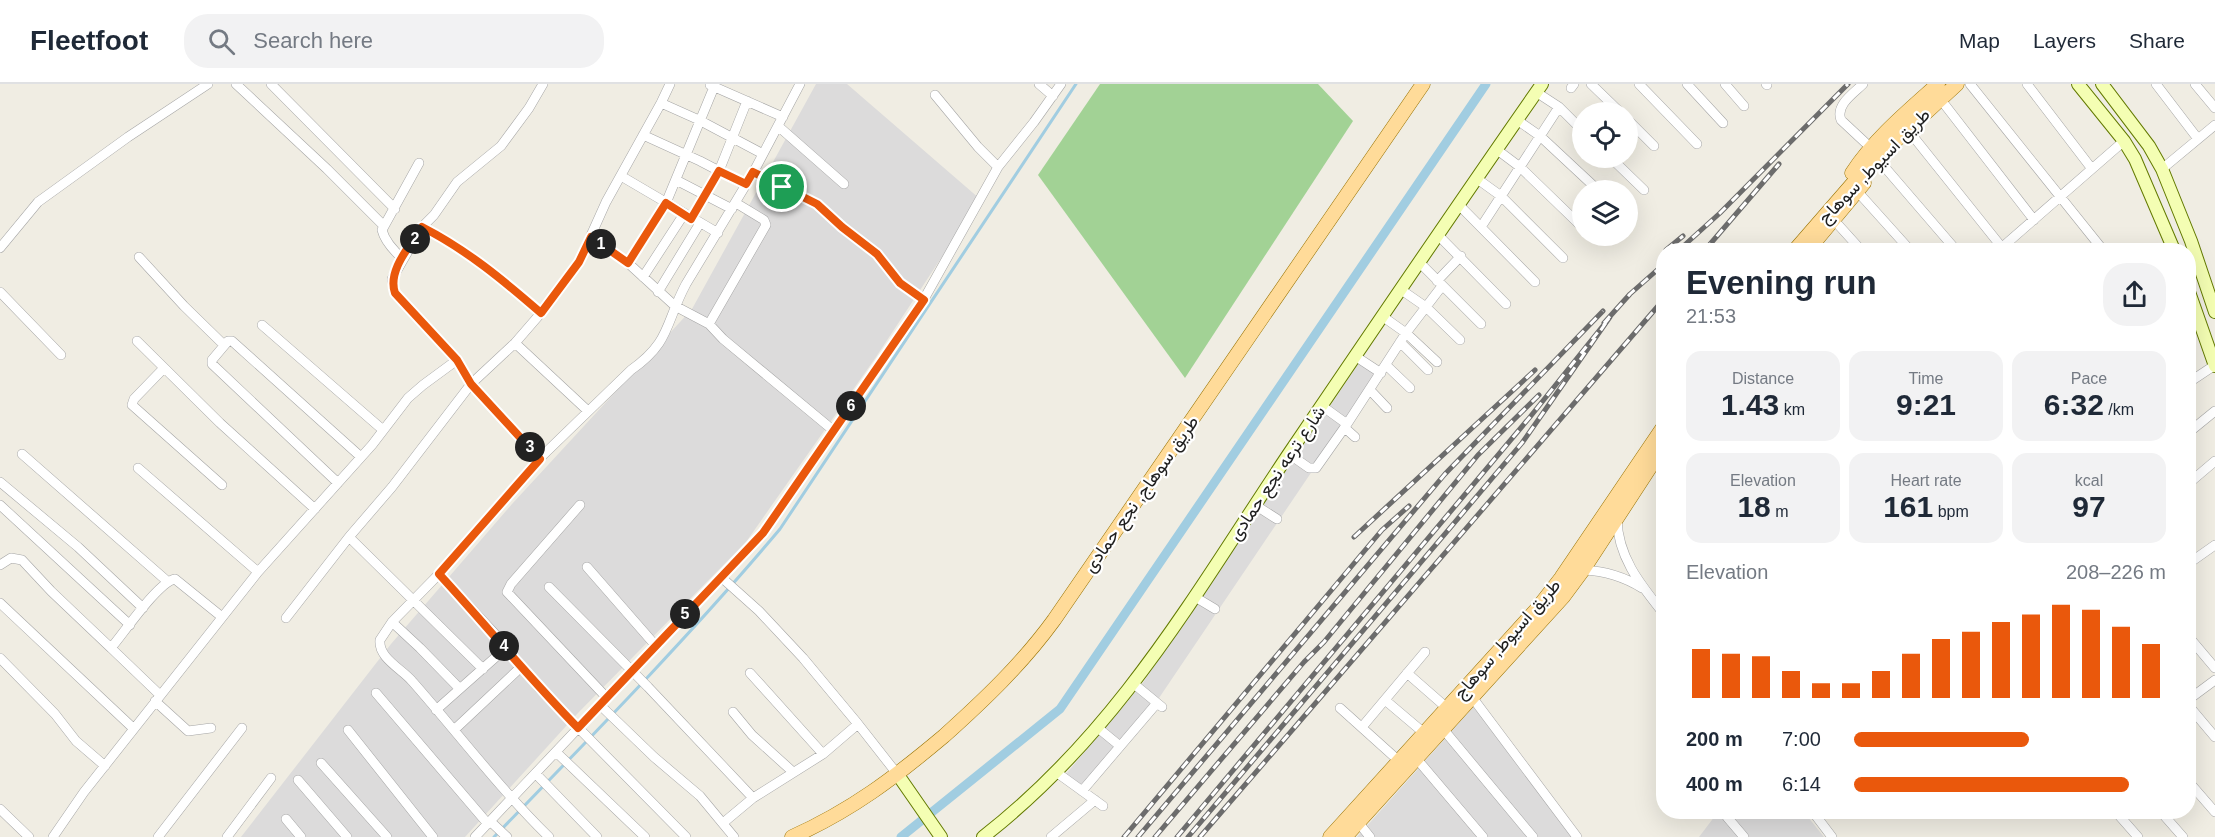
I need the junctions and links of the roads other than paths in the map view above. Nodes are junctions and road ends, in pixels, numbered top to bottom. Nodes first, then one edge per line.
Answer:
1 (208, 84) edge
2 (236, 84) edge
3 (271, 84) edge
4 (543, 84) edge
5 (669, 84) edge
6 (800, 84) edge
7 (1039, 84) edge
8 (1061, 84) edge
9 (1423, 84) edge
10 (1592, 84) edge
11 (1639, 84) edge
12 (1687, 84) edge
13 (1725, 84) edge
14 (1863, 84) edge
15 (1938, 84) edge
16 (1956, 84) edge
17 (1969, 84) edge
18 (2026, 84) edge
19 (2078, 84) edge
20 (2102, 84) edge
21 (2156, 84) edge
22 (2195, 84) edge
23 (711, 85) edge
24 (1539, 88) edge
25 (935, 95) dead end
26 (1053, 96) junction
27 (747, 101) junction
28 (1610, 102) edge
29 (661, 103) junction
30 (1945, 105) junction
31 (1744, 106) dead end
32 (1559, 107) junction
33 (2215, 108) edge
34 (699, 120) junction
35 (1516, 120) junction
36 (1572, 120) edge
37 (780, 122) junction
38 (1723, 123) dead end
39 (2215, 125) edge
40 (1638, 130) edge
41 (643, 135) junction
42 (1912, 135) junction
43 (1540, 136) junction
44 (731, 138) junction
45 (2198, 139) junction
46 (2124, 141) junction
47 (1697, 144) dead end
48 (1654, 146) dead end
49 (2149, 146) junction
50 (1871, 148) junction
51 (1496, 149) junction
52 (763, 154) junction
53 (687, 155) junction
54 (2135, 159) junction
55 (419, 163) dead end
56 (1882, 164) junction
57 (1520, 166) junction
58 (998, 167) junction
59 (1621, 168) edge
60 (2092, 169) junction
61 (2162, 169) junction
62 (719, 171) junction
63 (753, 172) junction
64 (621, 176) junction
65 (1476, 178) junction
66 (676, 180) junction
67 (1587, 180) edge
68 (746, 184) junction
69 (844, 184) dead end
70 (1644, 190) dead end
71 (1857, 191) junction
72 (707, 195) junction
73 (1501, 196) junction
74 (2060, 196) junction
75 (666, 203) junction
76 (1458, 204) junction
77 (734, 206) junction
78 (394, 209) junction
79 (1572, 217) edge
80 (692, 219) junction
81 (2034, 219) junction
82 (1824, 222) junction
83 (384, 226) junction
84 (422, 227) junction
85 (1481, 227) junction
86 (718, 233) junction
87 (1438, 235) junction
88 (591, 237) junction
89 (1802, 243) edge
90 (1815, 243) edge
91 (1852, 243) edge
92 (1904, 243) edge
93 (1950, 243) edge
94 (1997, 243) edge
95 (2008, 243) edge
96 (2097, 243) edge
97 (2171, 243) edge
98 (2192, 243) edge
99 (0, 248) edge
100 (1461, 256) junction
101 (2196, 256) edge
102 (139, 257) dead end
103 (1563, 258) dead end
104 (402, 259) junction
105 (1419, 262) junction
106 (628, 263) junction
107 (643, 277) junction
108 (1535, 282) dead end
109 (1440, 283) junction
110 (1400, 289) junction
111 (0, 292) edge
112 (658, 292) junction
113 (924, 300) junction
114 (1506, 304) dead end
115 (675, 306) junction
116 (1426, 307) junction
117 (2196, 312) edge
118 (2215, 312) edge
119 (541, 313) junction
120 (1382, 316) junction
121 (709, 324) junction
122 (1481, 324) dead end
123 (262, 325) dead end
124 (1406, 333) junction
125 (1460, 340) dead end
126 (137, 341) dead end
127 (1400, 342) junction
128 (515, 343) junction
129 (224, 345) junction
130 (61, 355) dead end
131 (1355, 356) junction
132 (457, 360) junction
133 (1437, 362) dead end
134 (2215, 365) edge
135 (164, 368) junction
136 (1384, 369) junction
137 (1428, 370) dead end
138 (2196, 377) edge
139 (471, 384) junction
140 (1410, 388) dead end
141 (1370, 390) junction
142 (1322, 406) junction
143 (1387, 408) dead end
144 (588, 411) junction
145 (2215, 411) edge
146 (1346, 426) junction
147 (2196, 426) edge
148 (383, 430) junction
149 (834, 431) junction
150 (1355, 437) dead end
151 (1656, 439) edge
152 (22, 454) dead end
153 (1288, 454) junction
154 (361, 457) junction
155 (1656, 458) edge
156 (540, 459) junction
157 (2215, 461) edge
158 (138, 468) dead end
159 (2196, 477) edge
160 (0, 482) edge
161 (338, 483) junction
162 (222, 485) dead end
163 (0, 505) edge
164 (580, 505) dead end
165 (1256, 505) junction
166 (315, 509) junction
167 (1617, 517) junction
168 (1276, 519) dead end
169 (349, 537) junction
170 (2215, 545) edge
171 (2196, 558) edge
172 (0, 565) edge
173 (1577, 566) junction
174 (587, 567) dead end
175 (258, 572) junction
176 (439, 574) junction
177 (721, 577) junction
178 (167, 581) junction
179 (549, 587) dead end
180 (1646, 591) junction
181 (1195, 597) junction
182 (414, 599) junction
183 (0, 603) edge
184 (1656, 604) edge
185 (143, 608) junction
186 (1215, 609) dead end
187 (222, 617) junction
188 (286, 618) dead end
189 (392, 622) junction
190 (130, 625) junction
191 (2196, 645) edge
192 (656, 646) junction
193 (111, 648) junction
194 (506, 648) junction
195 (1425, 652) dead end
196 (0, 658) edge
197 (521, 668) junction
198 (2215, 668) edge
199 (483, 669) junction
200 (631, 672) junction
201 (750, 673) dead end
202 (1407, 673) junction
203 (2215, 680) edge
204 (1134, 684) junction
205 (459, 688) junction
206 (376, 693) dead end
207 (2196, 693) edge
208 (1472, 697) junction
209 (157, 698) junction
210 (1385, 700) junction
211 (603, 701) junction
212 (1340, 708) dead end
213 (1447, 708) junction
214 (436, 710) junction
215 (733, 712) dead end
216 (2196, 714) edge
217 (858, 724) junction
218 (1362, 727) junction
219 (133, 728) junction
220 (211, 728) dead end
221 (242, 728) dead end
222 (578, 728) junction
223 (1098, 728) junction
224 (1443, 729) junction
225 (348, 730) dead end
226 (454, 730) junction
227 (1424, 733) junction
228 (2215, 737) edge
229 (1120, 746) junction
230 (556, 752) junction
231 (823, 754) junction
232 (1416, 758) junction
233 (1399, 760) junction
234 (321, 763) dead end
235 (105, 766) junction
236 (793, 772) junction
237 (1056, 772) junction
238 (536, 774) junction
239 (898, 775) junction
240 (271, 778) dead end
241 (298, 780) dead end
242 (2196, 790) edge
243 (1082, 791) junction
244 (512, 798) junction
245 (753, 798) junction
246 (1095, 800) junction
247 (1103, 806) dead end
248 (0, 809) edge
249 (2215, 812) edge
250 (285, 819) dead end
251 (1729, 819) edge
252 (1818, 819) edge
253 (2122, 819) edge
254 (2167, 819) edge
255 (1358, 822) junction
256 (490, 823) junction
257 (723, 823) junction
258 (29, 837) edge
259 (53, 837) edge
260 (158, 837) edge
261 (227, 837) edge
262 (301, 837) edge
263 (347, 837) edge
264 (387, 837) edge
265 (433, 837) edge
266 (475, 837) edge
267 (507, 837) edge
268 (549, 837) edge
269 (597, 837) edge
270 (645, 837) edge
271 (686, 837) edge
272 (734, 837) edge
273 (792, 837) edge
274 (941, 837) edge
275 (983, 837) edge
276 (1051, 837) edge
277 (1330, 837) edge
278 (1345, 837) edge
279 (1370, 837) edge
280 (1483, 837) edge
281 (1533, 837) edge
282 (1578, 837) edge
283 (1744, 837) edge
284 (1832, 837) edge
285 (2138, 837) edge
286 (2183, 837) edge

1 - 99 street
2 - 83 street
3 - 78 street
4 - 84 street
5 - 29 street
6 - 37 street
7 - 26 street
8 - 26 street
9 - 239 main road, طريق سوهاج, نجع حمادى
10 - 28 street
11 - 47 street
12 - 38 street
13 - 31 street
14 - 50 street
15 - 50 main road
16 - 82 main road, طريق اسيوط, سوهاج
17 - 30 main road, طريق اسيوط, سوهاج
17 - 74 street
18 - 60 street
19 - 46 street
20 - 49 street
21 - 45 street
22 - 33 street
23 - 27 street
23 - 34 street
24 - 32 street
24 - 35 street, شارع ترعه نجع حمادى
25 - 58 street
26 - 58 street
27 - 37 street
27 - 44 street
29 - 34 street
29 - 41 street
30 - 42 main road, طريق اسيوط, سوهاج
30 - 81 street
32 - 36 street
32 - 43 street
34 - 44 street
34 - 53 street
35 - 43 street
35 - 51 street, شارع ترعه نجع حمادى
37 - 52 street
37 - 69 street
39 - 45 street
40 - 48 street
41 - 53 street
41 - 64 street
42 - 56 main road, طريق اسيوط, سوهاج
42 - 94 street
43 - 57 street
43 - 67 street
44 - 52 street
44 - 62 street
45 - 61 street
46 - 54 street
46 - 60 street
49 - 54 street
49 - 61 street
50 - 82 main road
51 - 57 street
51 - 65 street, شارع ترعه نجع حمادى
52 - 63 street
53 - 62 street
53 - 66 street
54 - 97 street
55 - 78 street
56 - 71 main road, طريق اسيوط, سوهاج
56 - 93 street
57 - 73 street
57 - 79 street
58 - 113 street
59 - 70 street
60 - 74 street
61 - 98 street
62 - 68 street
62 - 72 street
63 - 68 street
63 - 113 street
64 - 75 street
64 - 88 street
65 - 73 street
65 - 76 street, شارع ترعه نجع حمادى
66 - 72 street
66 - 75 street
68 - 77 street
71 - 82 main road, طريق اسيوط, سوهاج
71 - 92 street
72 - 77 street
72 - 80 street
73 - 85 street
73 - 103 street
74 - 81 street
74 - 96 street
75 - 80 street
75 - 106 street
76 - 85 street
76 - 87 street, شارع ترعه نجع حمادى
77 - 86 street
77 - 121 street
78 - 83 street
80 - 86 street
80 - 107 street
80 - 112 street
81 - 95 street
82 - 89 main road, طريق اسيوط, سوهاج
82 - 90 main road, طريق اسيوط, سوهاج
82 - 91 street
83 - 104 street
84 - 104 street
84 - 119 street
85 - 108 street
86 - 115 street
87 - 100 street
87 - 105 street, شارع ترعه نجع حمادى
88 - 106 street
88 - 119 street
100 - 109 street
100 - 114 street
101 - 118 street
102 - 129 street
104 - 132 street
105 - 109 street
105 - 110 street, شارع ترعه نجع حمادى
106 - 107 street
107 - 112 street
109 - 116 street
109 - 122 street
110 - 116 street
110 - 120 street, شارع ترعه نجع حمادى
111 - 130 street
112 - 115 street
113 - 149 street
115 - 121 street
115 - 144 street
116 - 124 street
116 - 125 street
117 - 134 street
119 - 128 street
120 - 124 street
120 - 131 street, شارع ترعه نجع حمادى
121 - 149 street
123 - 148 street
124 - 127 street
124 - 133 street
126 - 135 street
127 - 136 street
127 - 137 street
128 - 139 street
128 - 144 street
129 - 154 street
129 - 161 street
131 - 136 street
131 - 142 street, شارع ترعه نجع حمادى
132 - 139 street
132 - 148 street
134 - 138 street
135 - 162 street
135 - 166 street
136 - 140 street
136 - 141 street
139 - 156 street
139 - 169 street
141 - 143 street
141 - 146 street
142 - 146 street
142 - 153 street, شارع ترعه نجع حمادى
144 - 156 street
145 - 147 street
146 - 150 street
146 - 153 street
148 - 154 street
149 - 177 street
151 - 173 main road, طريق اسيوط, سوهاج
152 - 178 street
153 - 165 street, شارع ترعه نجع حمادى
154 - 161 street
155 - 167 main road, طريق اسيوط, سوهاج
156 - 176 street
157 - 159 street
158 - 175 street
160 - 185 street
161 - 166 street
163 - 190 street
164 - 211 street
165 - 168 street
165 - 181 street, شارع ترعه نجع حمادى
166 - 175 street
167 - 173 main road, طريق اسيوط, سوهاج
167 - 180 street
169 - 182 street
169 - 188 street
170 - 171 street
172 - 193 street
173 - 180 street
173 - 208 main road, طريق اسيوط, سوهاج
173 - 213 main road, طريق اسيوط, سوهاج
174 - 192 street
175 - 187 street
176 - 182 street
176 - 194 street
177 - 192 street
177 - 217 street
178 - 185 street
178 - 187 street
179 - 200 street
180 - 184 street
181 - 186 street
181 - 204 street, شارع ترعه نجع حمادى
182 - 189 street
182 - 199 street
183 - 219 street
185 - 190 street
187 - 209 street
189 - 205 street
189 - 214 street
190 - 193 street
191 - 198 street
192 - 200 street
193 - 209 street
194 - 197 street
194 - 199 street
195 - 202 street
196 - 235 street
197 - 222 street
197 - 226 street
199 - 205 street
200 - 211 street
200 - 245 street
201 - 231 street
202 - 210 street
202 - 213 street
203 - 207 street
204 - 223 street, شارع ترعه نجع حمادى
204 - 229 street
205 - 214 street
206 - 256 street
208 - 224 main road, طريق اسيوط, سوهاج
208 - 282 street
209 - 219 street
209 - 220 street
210 - 218 street
210 - 227 street
211 - 222 street
211 - 257 street
212 - 218 street
213 - 227 main road, طريق اسيوط, سوهاج
214 - 226 street
215 - 236 street
216 - 228 street
217 - 231 street
217 - 239 street
218 - 233 street
219 - 235 street
221 - 260 street
222 - 230 street
222 - 271 street
223 - 229 street
223 - 237 street, شارع ترعه نجع حمادى
224 - 232 main road, طريق اسيوط, سوهاج
224 - 281 street
225 - 265 street
226 - 244 street
227 - 233 main road, طريق اسيوط, سوهاج
229 - 243 street
230 - 238 street
230 - 270 street
231 - 236 street
232 - 255 main road, طريق اسيوط, سوهاج
232 - 280 street
233 - 277 main road, طريق اسيوط, سوهاج
234 - 264 street
235 - 259 street
236 - 245 street
237 - 243 street
237 - 275 street, شارع ترعه نجع حمادى
238 - 244 street
238 - 269 street
239 - 273 main road, طريق سوهاج, نجع حمادى
239 - 274 street
240 - 261 street
241 - 263 street
242 - 249 street
243 - 246 street
244 - 256 street
244 - 268 street
245 - 257 street
246 - 247 street
246 - 276 street
248 - 258 street
250 - 262 street
251 - 283 street
252 - 284 street
253 - 285 street
254 - 286 street
255 - 278 main road, طريق اسيوط, سوهاج
255 - 279 street
256 - 266 street
256 - 267 street
257 - 272 street

